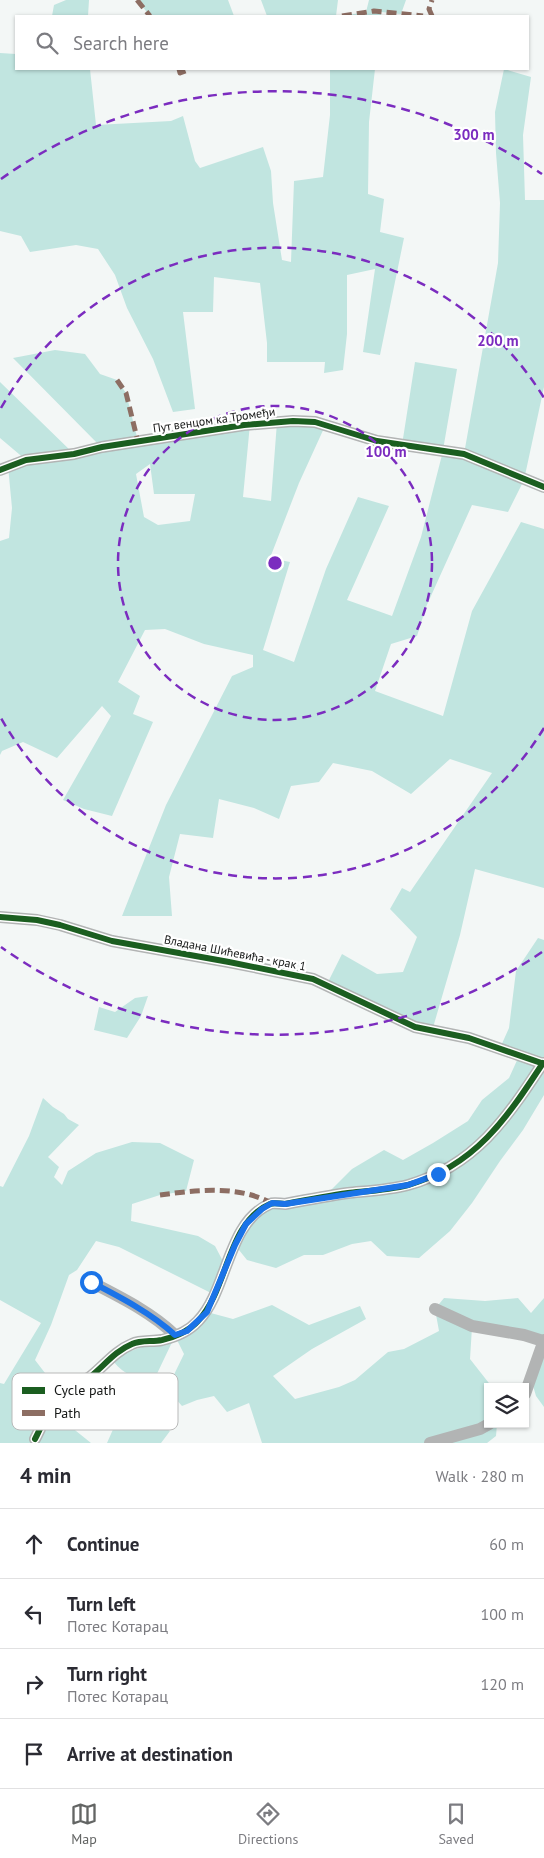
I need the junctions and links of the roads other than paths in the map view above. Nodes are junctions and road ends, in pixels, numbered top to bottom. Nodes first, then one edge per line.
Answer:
1 (0, 470) edge
2 (544, 487) edge
3 (0, 917) edge
4 (544, 1064) edge
5 (91, 1282) dead end
6 (435, 1309) dead end
7 (175, 1335) junction
8 (544, 1341) edge
9 (94, 1373) edge
10 (529, 1383) edge
11 (484, 1427) edge
12 (39, 1430) edge
13 (35, 1439) dead end
14 (430, 1443) edge

1 - 2 street, Пут венцом ка Тромеђи
3 - 4 street, Владана Шићевића - крак 1
4 - 7 street
5 - 7 street
6 - 8 street
7 - 9 street
8 - 10 street
11 - 14 street
12 - 13 street

